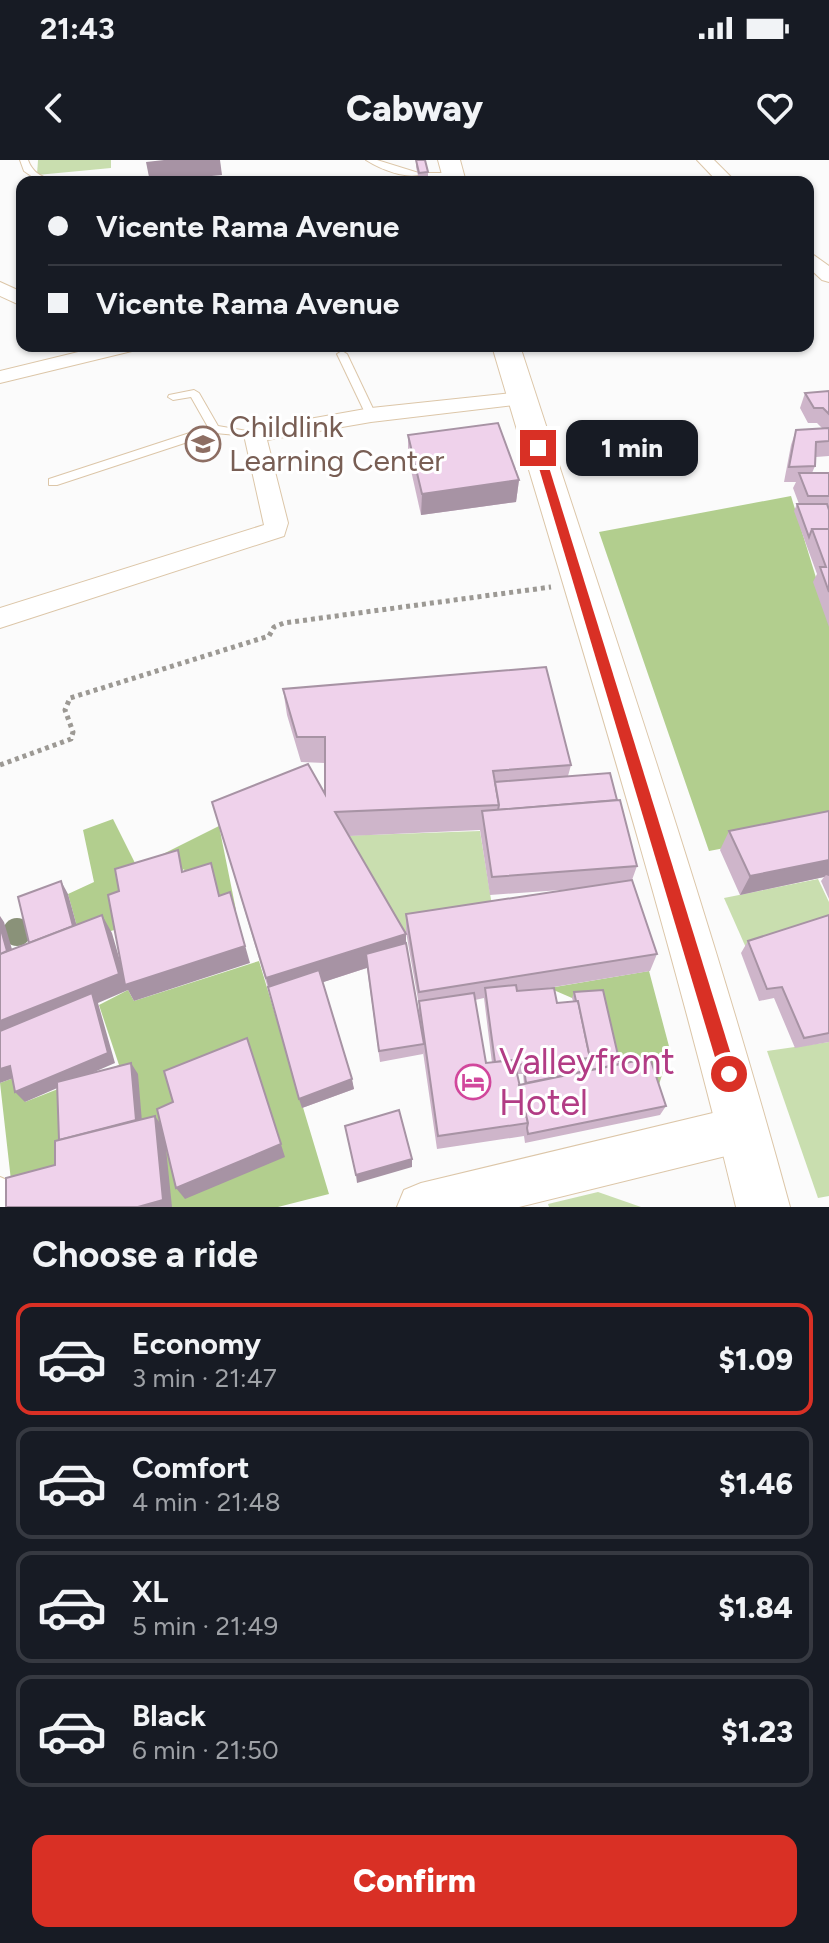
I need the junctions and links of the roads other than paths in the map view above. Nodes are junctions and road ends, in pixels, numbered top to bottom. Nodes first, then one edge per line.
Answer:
1 (24, 160) edge
2 (370, 160) edge
3 (705, 160) edge
4 (452, 172) edge
5 (34, 176) edge
6 (722, 176) edge
7 (814, 262) edge
8 (829, 276) edge
9 (88, 352) edge
10 (508, 352) edge
11 (342, 354) dead end
12 (0, 377) edge
13 (173, 397) dead end
14 (523, 398) junction
15 (371, 415) junction
16 (214, 429) junction
17 (255, 435) junction
18 (53, 482) dead end
19 (0, 618) edge
20 (742, 1129) junction
21 (0, 1197) edge
22 (2, 1207) edge
23 (421, 1207) edge
24 (763, 1207) edge

1 - 5 lane
2 - 4 lane
3 - 6 street
7 - 8 street
9 - 12 street
10 - 14 main road
11 - 15 lane
13 - 16 lane
14 - 15 street
14 - 20 main road
15 - 17 street
16 - 17 lane
16 - 18 lane
17 - 19 street
20 - 23 street
20 - 24 main road
21 - 22 street

